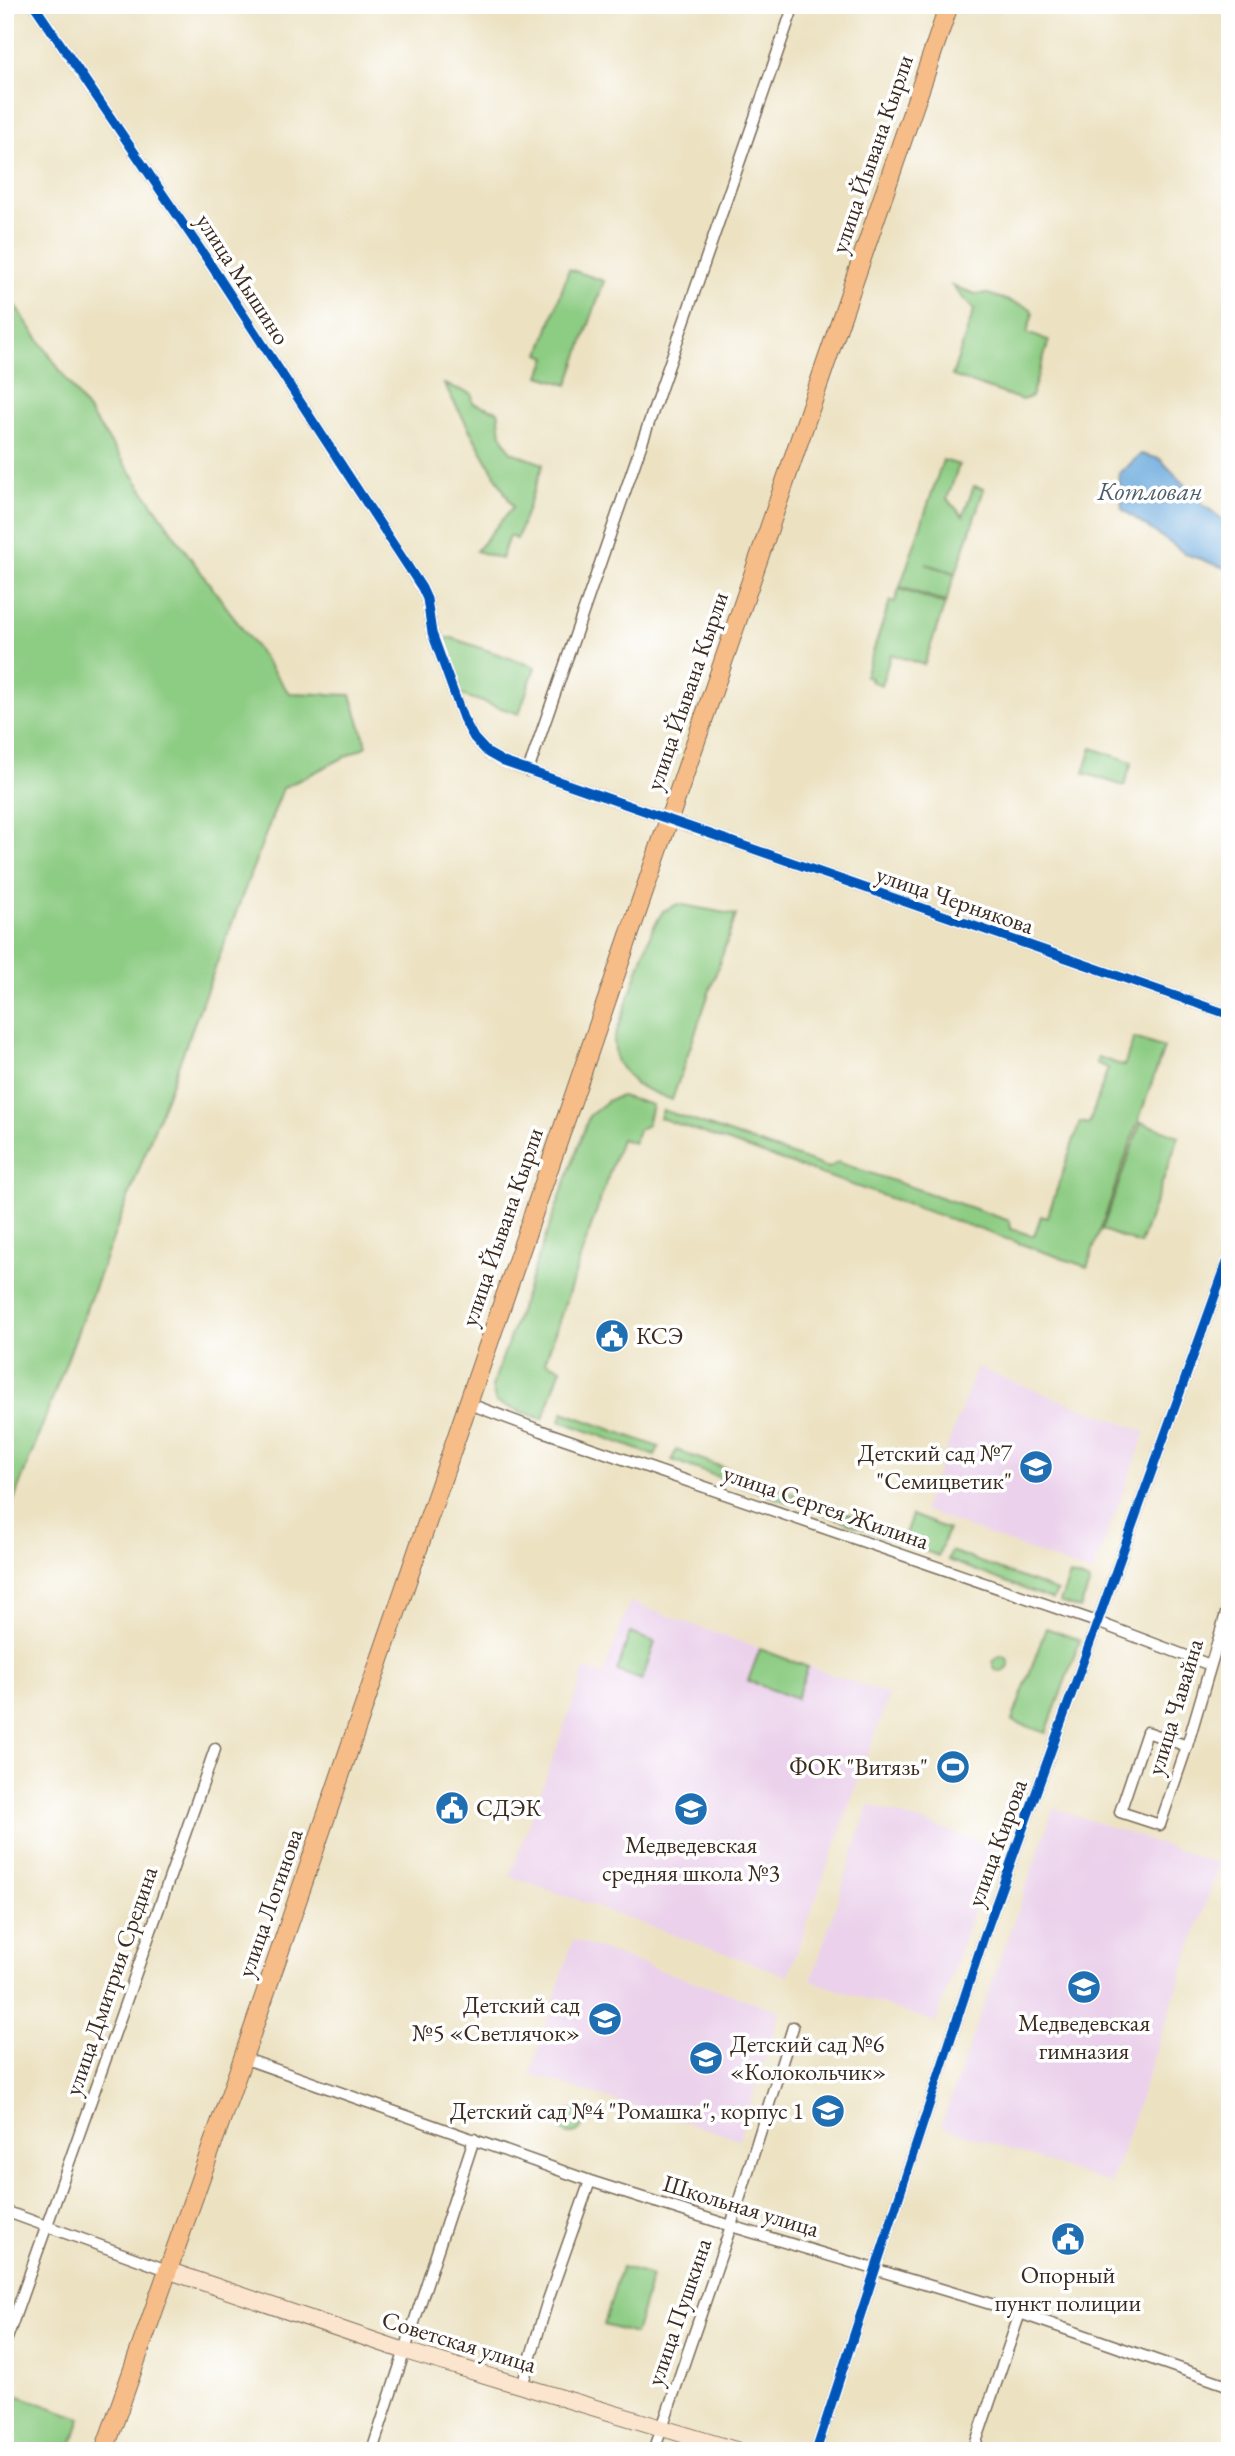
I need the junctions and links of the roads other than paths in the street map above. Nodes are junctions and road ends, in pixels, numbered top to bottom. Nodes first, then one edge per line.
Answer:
1 (34, 5) edge
2 (794, 5) edge
3 (949, 5) edge
4 (527, 771) junction
5 (668, 821) junction
6 (1230, 1016) edge
7 (1230, 1254) edge
8 (467, 1403) junction
9 (416, 1550) joint
10 (1230, 1600) edge
11 (1097, 1622) junction
12 (1210, 1665) junction
13 (1187, 1746) junction
14 (215, 1749) dead end
15 (793, 2026) dead end
16 (243, 2058) junction
17 (474, 2139) junction
18 (590, 2181) junction
19 (5, 2211) edge
20 (731, 2226) junction
21 (48, 2227) junction
22 (874, 2269) junction
23 (167, 2270) junction
24 (1020, 2313) junction
25 (5, 2344) edge
26 (405, 2351) junction
27 (522, 2386) junction
28 (1230, 2386) edge
29 (662, 2428) junction
30 (104, 2451) edge
31 (372, 2451) edge
32 (654, 2451) edge
33 (739, 2451) edge
34 (816, 2451) edge
35 (973, 2451) edge

1 - 4 street, улица Мышино
2 - 4 street
3 - 5 main road, улица Йывана Кырли
4 - 5 street, улица Чернякова
5 - 6 street, улица Чернякова
5 - 8 main road, улица Йывана Кырли
7 - 11 street, улица Кирова
8 - 9 main road, улица Йывана Кырли
8 - 11 street, улица Сергея Жилина
9 - 16 main road, улица Логинова
10 - 12 street, улица Чавайна
11 - 12 street, улица Сергея Жилина
11 - 22 street, улица Кирова
12 - 13 street, улица Чавайна
13 - 13 street, улица Чавайна
14 - 21 street, улица Дмитрия Средина
15 - 20 street, улица Пушкина
16 - 17 street, Школьная улица
16 - 23 main road, улица Логинова
17 - 18 street, Школьная улица
17 - 26 street
18 - 20 street, Школьная улица
18 - 27 street
19 - 21 street
20 - 22 street, Школьная улица
20 - 29 street, улица Пушкина
21 - 23 street
21 - 25 street, улица Дмитрия Средина
22 - 24 street, Школьная улица
22 - 34 street, улица Кирова
23 - 26 main road, Советская улица
23 - 30 main road, улица Логинова
24 - 28 street, Школьная улица
24 - 35 street
26 - 27 main road, Советская улица
26 - 31 street
27 - 29 main road, Советская улица
29 - 32 street, улица Пушкина
29 - 33 main road, Советская улица

